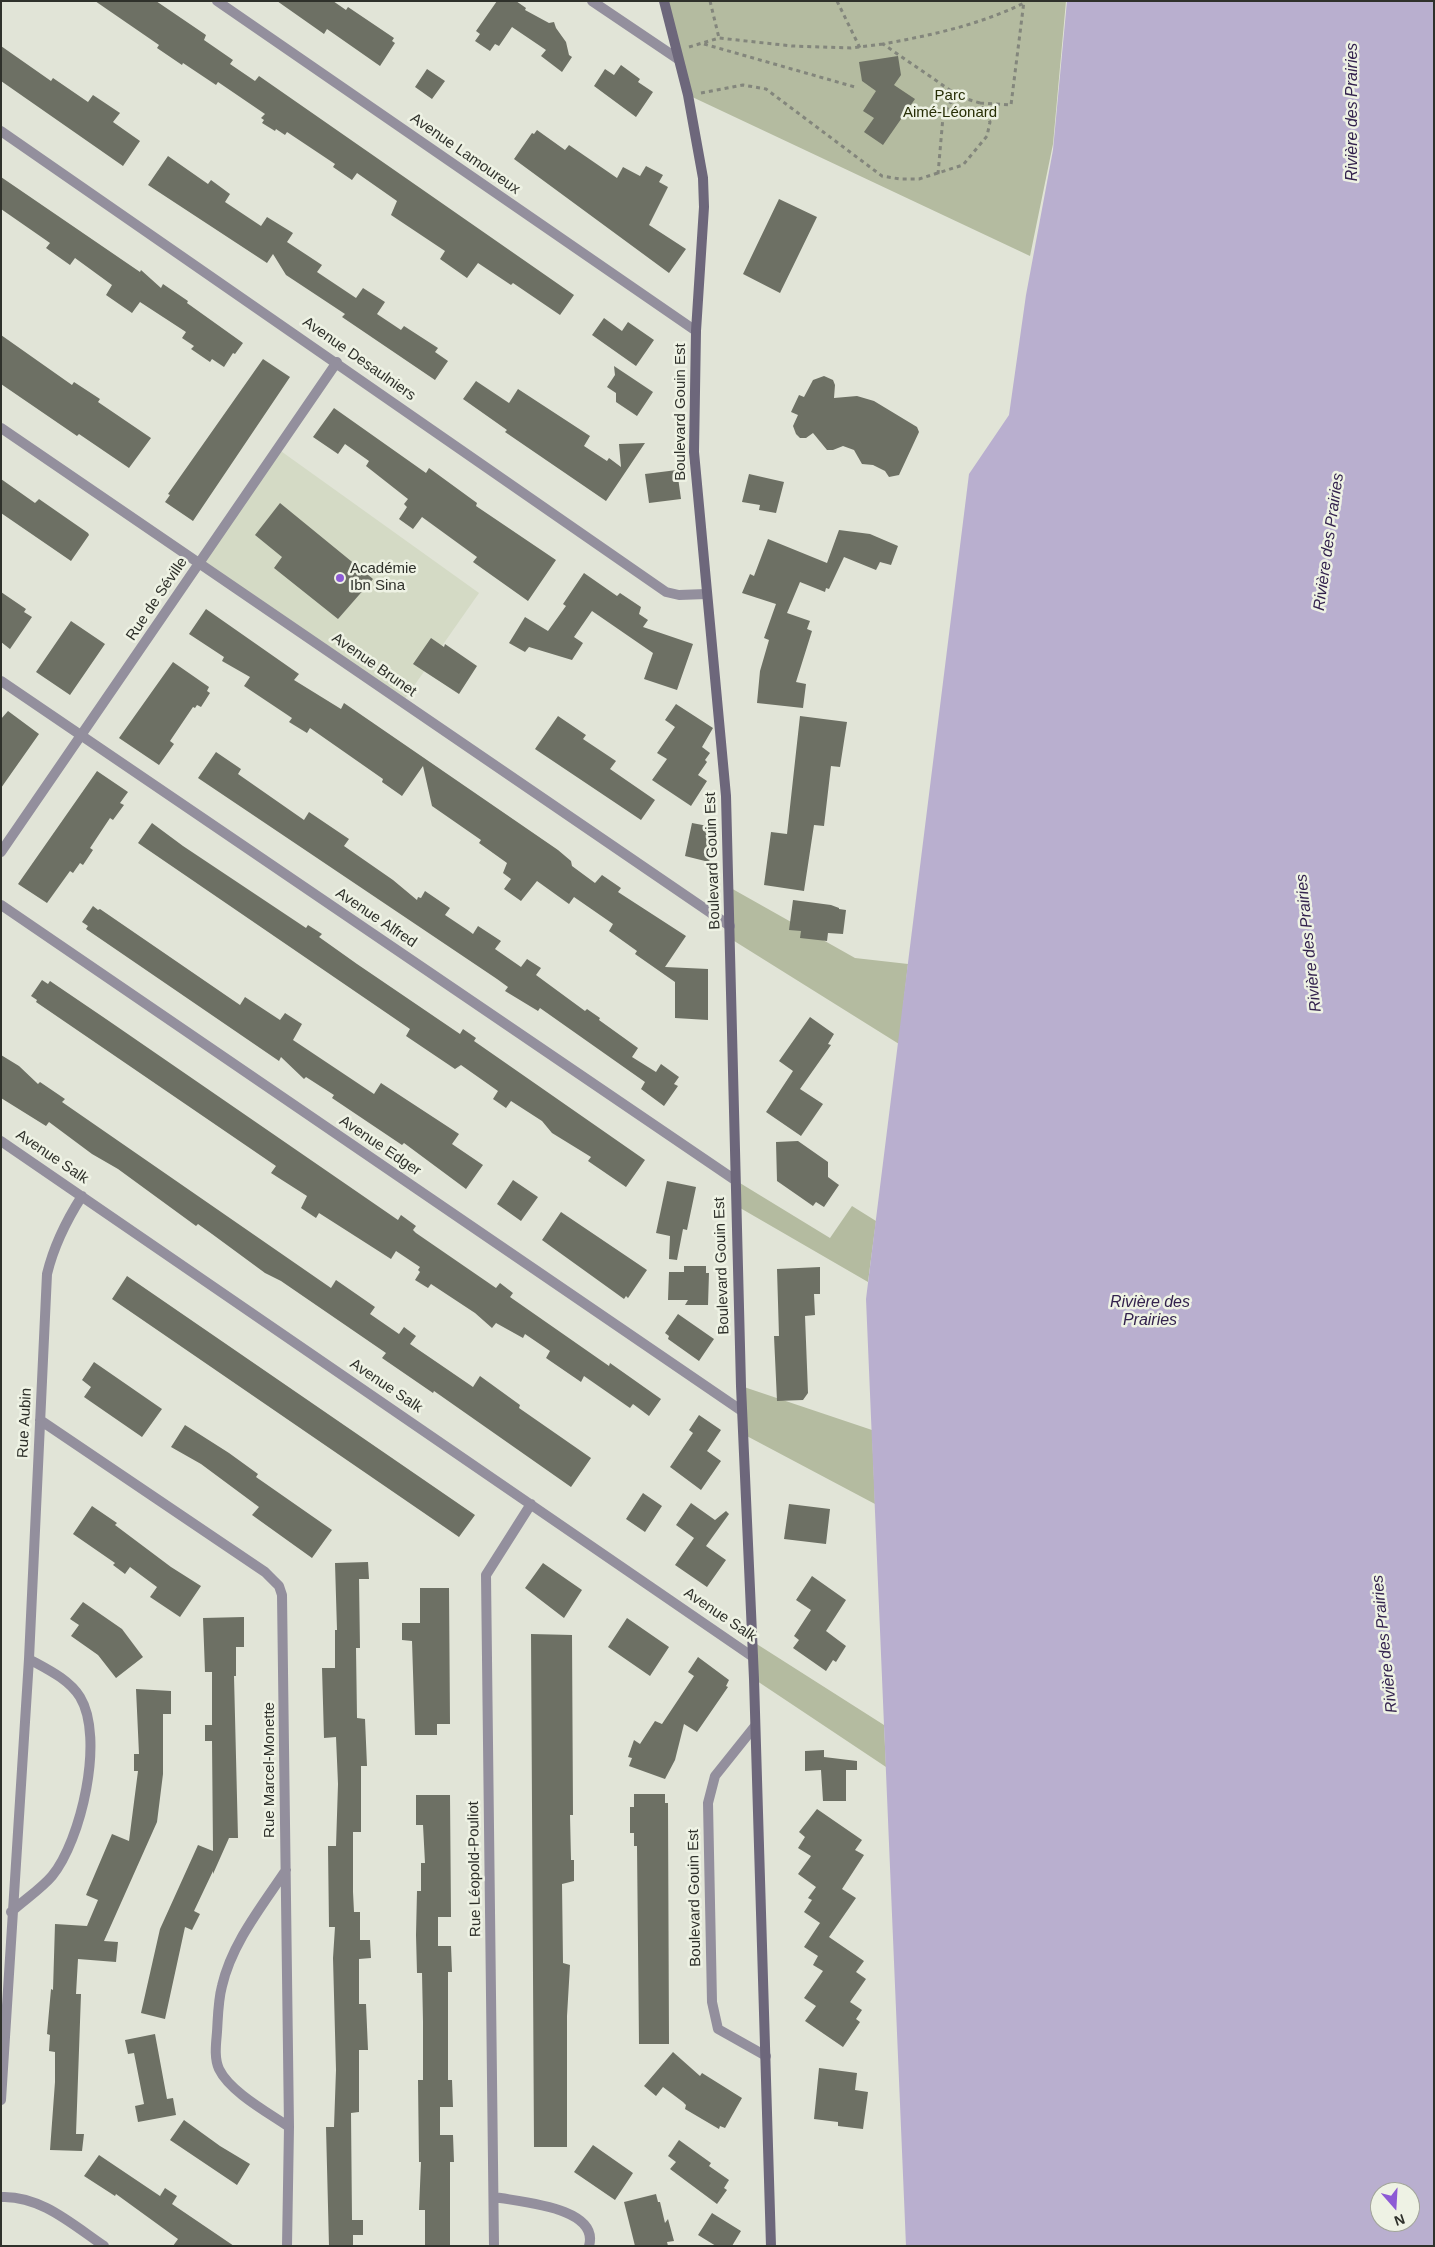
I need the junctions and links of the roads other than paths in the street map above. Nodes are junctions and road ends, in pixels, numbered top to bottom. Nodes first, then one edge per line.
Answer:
1 (217, 1) edge
2 (592, 1) edge
3 (664, 1) edge
4 (677, 55) junction
5 (1, 130) edge
6 (696, 331) junction
7 (337, 362) junction
8 (1, 428) edge
9 (199, 563) junction
10 (706, 594) junction
11 (1, 681) edge
12 (82, 736) junction
13 (1, 852) edge
14 (1, 905) edge
15 (730, 926) junction
16 (1, 1141) edge
17 (734, 1180) junction
18 (82, 1196) junction
19 (742, 1411) junction
20 (40, 1420) junction
21 (531, 1504) junction
22 (753, 1656) junction
23 (28, 1659) junction
24 (755, 1726) junction
25 (286, 1870) junction
26 (11, 1912) junction
27 (766, 2056) junction
28 (1, 2100) edge
29 (289, 2127) junction
30 (1, 2197) edge
31 (495, 2197) junction
32 (104, 2246) edge
33 (287, 2246) edge
34 (494, 2246) edge
35 (589, 2246) edge
36 (771, 2246) edge

1 - 6 street, Avenue Lamoureux
2 - 4 street
3 - 4 street, Boulevard Gouin Est
4 - 6 street, Boulevard Gouin Est
5 - 7 street, Avenue Desaulniers
6 - 10 street, Boulevard Gouin Est
7 - 9 street, Rue de Séville
7 - 10 street, Avenue Desaulniers
8 - 9 street, Avenue Brunet
9 - 12 street, Rue de Séville
9 - 15 street, Avenue Brunet
10 - 15 street, Boulevard Gouin Est
11 - 12 street, Avenue Alfred
12 - 13 street, Rue de Séville
12 - 17 street, Avenue Alfred
14 - 19 street, Avenue Edger
15 - 17 street, Boulevard Gouin Est
16 - 18 street, Avenue Salk
17 - 19 street, Boulevard Gouin Est
18 - 20 street, Rue Aubin
18 - 21 street, Avenue Salk
19 - 22 street, Boulevard Gouin Est
20 - 23 street, Rue Aubin
20 - 25 street, Rue Marcel-Monette
21 - 22 street, Avenue Salk
21 - 31 street, Rue Léopold-Pouliot
22 - 24 street, Boulevard Gouin Est
23 - 26 street, Rue Aubin
23 - 26 street
24 - 27 street, Boulevard Gouin Est
24 - 27 street, Boulevard Gouin Est
25 - 29 street, Rue Marcel-Monette
25 - 29 street
26 - 28 street, Rue Aubin
27 - 36 street, Boulevard Gouin Est
29 - 33 street, Rue Marcel-Monette
30 - 32 street
31 - 34 street, Rue Léopold-Pouliot
31 - 35 street

